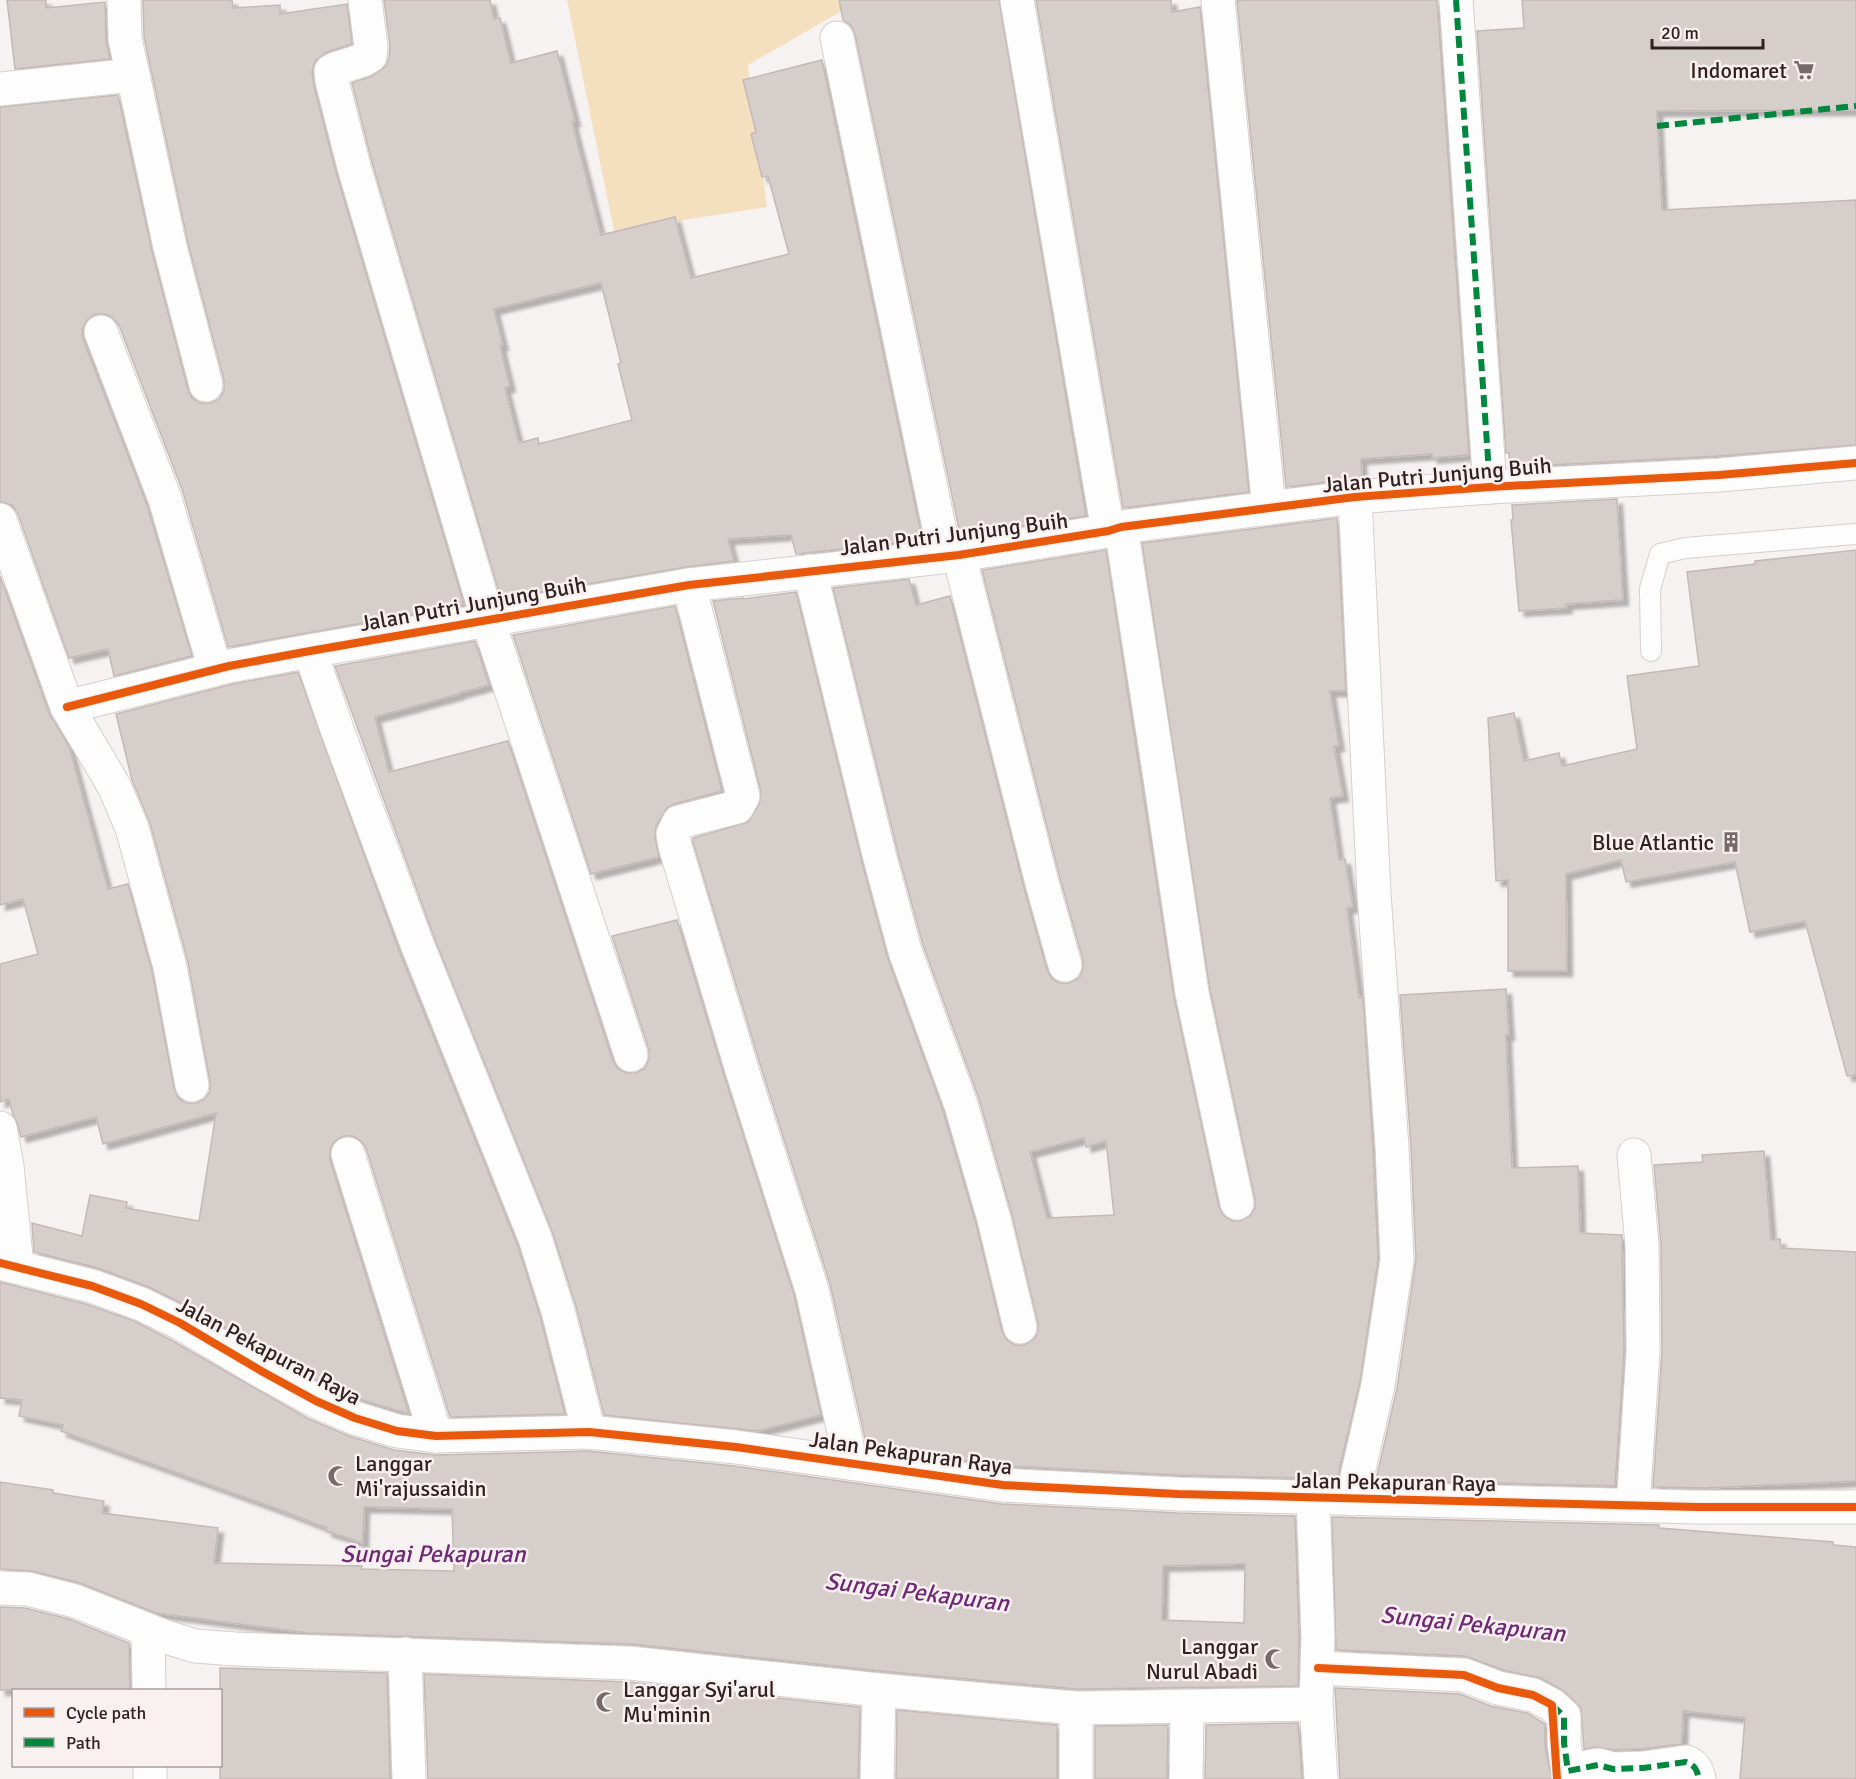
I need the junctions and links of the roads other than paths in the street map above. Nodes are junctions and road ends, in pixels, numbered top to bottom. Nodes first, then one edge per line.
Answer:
1 (124, 0) edge
2 (365, 0) edge
3 (1017, 0) edge
4 (1218, 0) edge
5 (1456, 0) edge
6 (837, 38) dead end
7 (133, 75) junction
8 (0, 89) edge
9 (101, 332) dead end
10 (206, 385) dead end
11 (1856, 464) edge
12 (1490, 486) junction
13 (1355, 497) junction
14 (1269, 508) junction
15 (0, 520) edge
16 (1115, 529) junction
17 (1856, 534) edge
18 (952, 555) junction
19 (810, 571) junction
20 (689, 585) junction
21 (488, 620) junction
22 (310, 651) junction
23 (1651, 651) dead end
24 (215, 669) junction
25 (67, 707) junction
26 (1065, 965) dead end
27 (631, 1055) dead end
28 (192, 1085) dead end
29 (0, 1128) edge
30 (348, 1154) dead end
31 (1634, 1155) dead end
32 (1237, 1203) dead end
33 (9, 1265) edge
34 (1020, 1328) dead end
35 (589, 1432) junction
36 (436, 1436) junction
37 (850, 1463) junction
38 (1313, 1498) junction
39 (1352, 1499) junction
40 (1633, 1505) junction
41 (1856, 1506) edge
42 (0, 1588) edge
43 (148, 1630) junction
44 (1318, 1653) junction
45 (405, 1654) junction
46 (149, 1689) edge
47 (879, 1690) junction
48 (1316, 1704) junction
49 (1187, 1707) junction
50 (1076, 1708) junction
51 (409, 1779) edge
52 (877, 1779) edge
53 (1076, 1779) edge
54 (1186, 1779) edge
55 (1321, 1779) edge
56 (1698, 1779) edge

1 - 7 street
2 - 21 street
3 - 16 street
4 - 14 street
5 - 12 street
6 - 18 street
7 - 8 street
7 - 10 street
9 - 24 street
11 - 12 street, Jalan Putri Junjung Buih
12 - 13 street, Jalan Putri Junjung Buih
13 - 14 street, Jalan Putri Junjung Buih
13 - 39 street
14 - 16 street, Jalan Putri Junjung Buih
15 - 25 street
16 - 18 street, Jalan Putri Junjung Buih
16 - 32 street
17 - 23 lane
18 - 19 street, Jalan Putri Junjung Buih
18 - 26 street
19 - 20 street, Jalan Putri Junjung Buih
19 - 34 street
20 - 21 street, Jalan Putri Junjung Buih
20 - 37 street
21 - 22 street, Jalan Putri Junjung Buih
21 - 27 street
22 - 24 street, Jalan Putri Junjung Buih
22 - 35 street
24 - 25 street, Jalan Putri Junjung Buih
25 - 28 street
29 - 33 street
30 - 36 street
31 - 40 street
33 - 36 street, Jalan Pekapuran Raya
35 - 36 street, Jalan Pekapuran Raya
35 - 37 street, Jalan Pekapuran Raya
37 - 38 street, Jalan Pekapuran Raya
38 - 39 street, Jalan Pekapuran Raya
38 - 44 street
39 - 40 street, Jalan Pekapuran Raya
40 - 41 street, Jalan Pekapuran Raya
42 - 43 street
43 - 45 street
43 - 46 street
44 - 48 street
44 - 56 street
45 - 47 street
45 - 51 street
47 - 50 street
47 - 52 street
48 - 49 street
48 - 55 street
49 - 50 street
49 - 54 street
50 - 53 street

